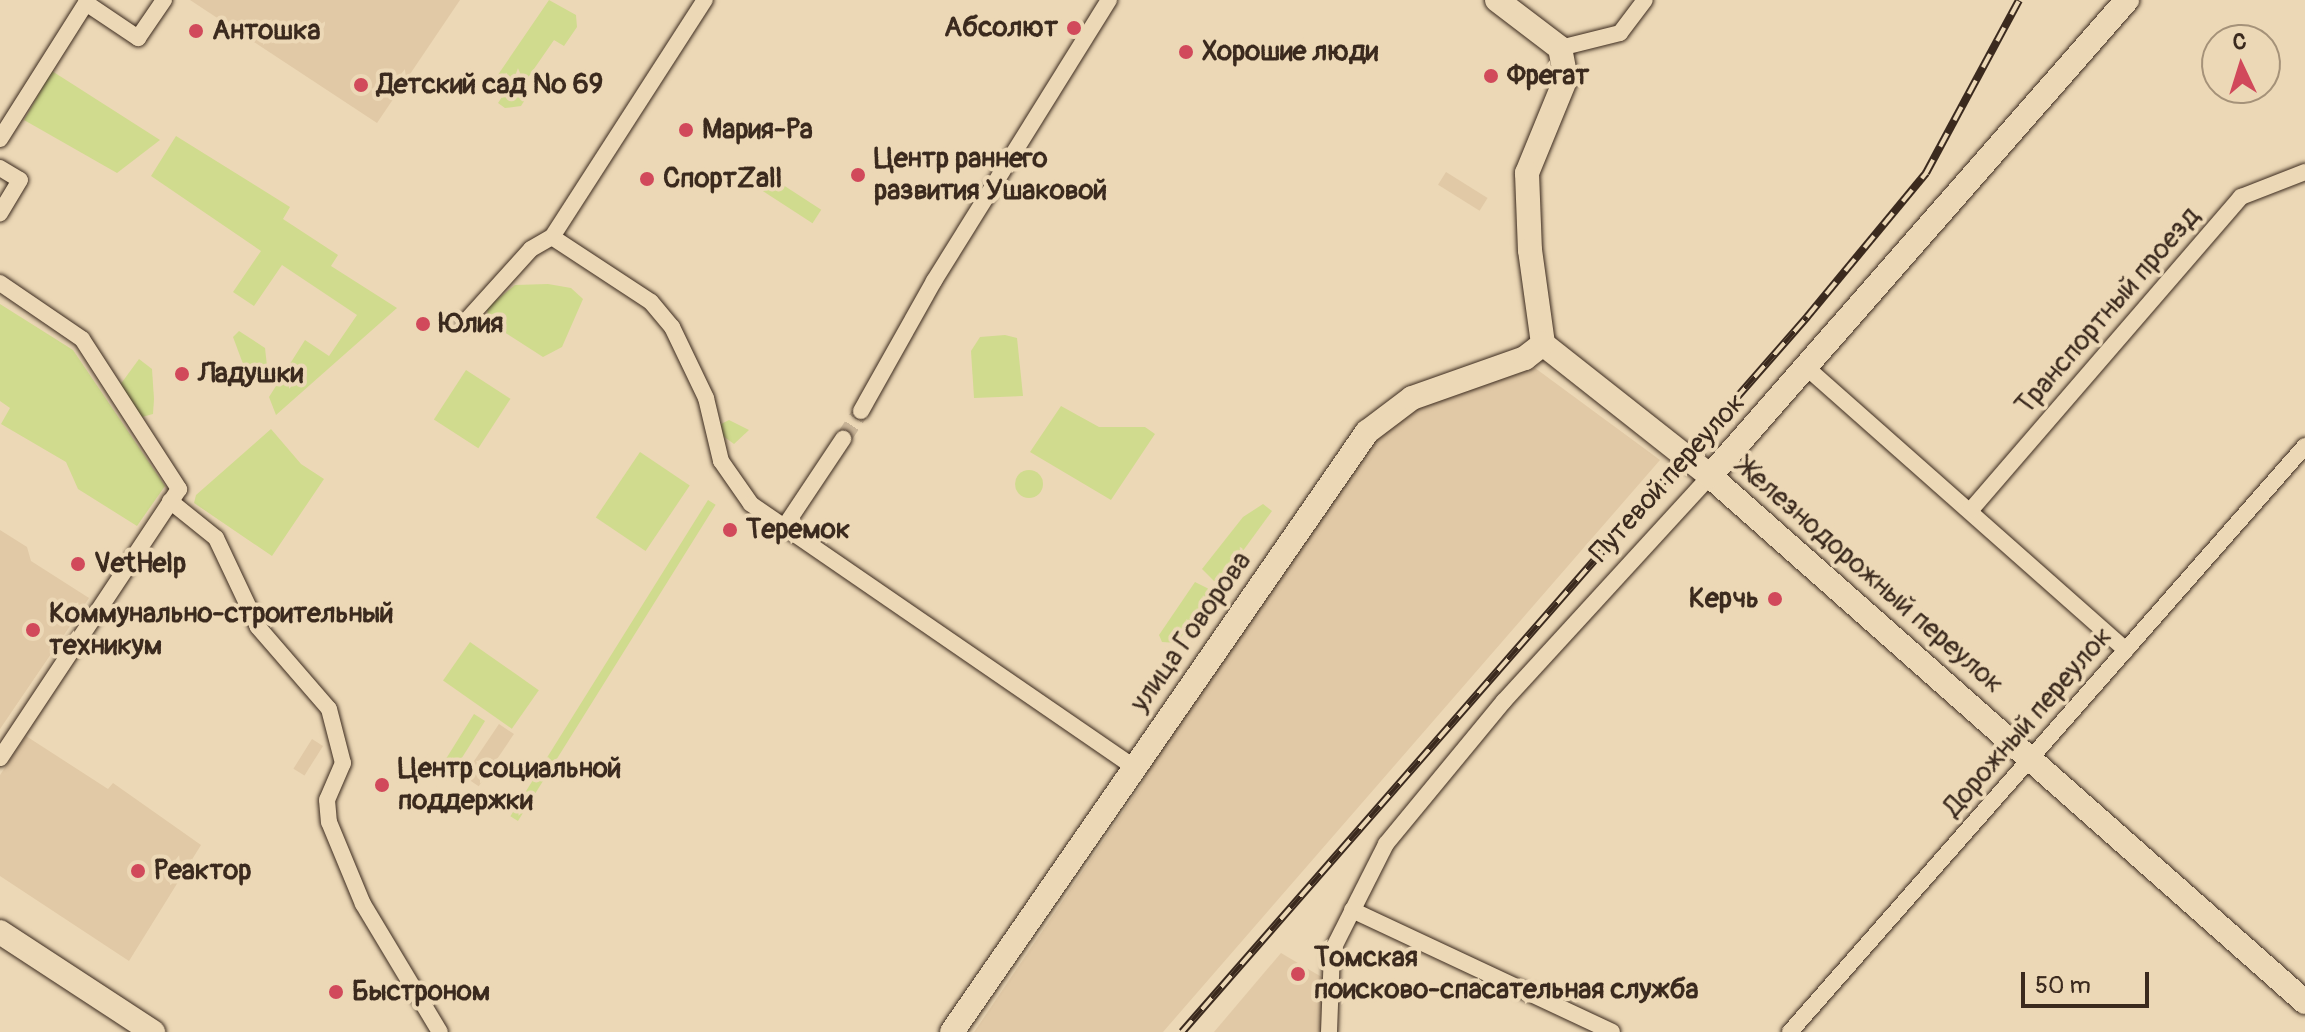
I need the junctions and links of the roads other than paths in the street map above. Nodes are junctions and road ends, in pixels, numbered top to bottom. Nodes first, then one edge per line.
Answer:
1 (164, 0) edge
2 (705, 0) edge
3 (1109, 0) edge
4 (1497, 0) edge
5 (1645, 0) edge
6 (2127, 0) edge
7 (1560, 48) junction
8 (0, 139) edge
9 (0, 168) edge
10 (2305, 172) edge
11 (0, 213) edge
12 (552, 237) junction
13 (0, 283) edge
14 (465, 322) dead end
15 (1543, 344) junction
16 (1806, 367) junction
17 (861, 411) tunnel mouth
18 (843, 439) tunnel mouth
19 (2305, 446) edge
20 (1710, 476) junction
21 (170, 501) junction
22 (1970, 511) junction
23 (785, 526) junction
24 (2126, 650) junction
25 (0, 758) edge
26 (2033, 758) junction
27 (1134, 767) junction
28 (1352, 910) junction
29 (0, 932) edge
30 (2305, 1002) edge
31 (153, 1032) edge
32 (440, 1032) edge
33 (952, 1032) edge
34 (1329, 1032) edge
35 (1610, 1032) edge
36 (1790, 1032) edge

1 - 8 street
2 - 12 street
3 - 17 street
4 - 7 street
5 - 7 street
6 - 16 street, Путевой переулок
7 - 15 street
9 - 11 street
10 - 22 street, Транспортный проезд
12 - 14 street
12 - 23 street
13 - 21 street
15 - 20 street, Железнодорожный переулок
15 - 27 street, улица Говорова
16 - 20 street, Путевой переулок
16 - 22 street
18 - 23 street
19 - 24 street, Дорожный переулок
20 - 26 street, Железнодорожный переулок
20 - 28 street, Путевой переулок
21 - 25 street
21 - 32 street
22 - 24 street
23 - 27 street
24 - 26 street, Дорожный переулок
26 - 30 street, Железнодорожный переулок
26 - 36 street, Дорожный переулок
27 - 33 street, улица Говорова
28 - 34 street, Путевой переулок
28 - 35 street
29 - 31 street

